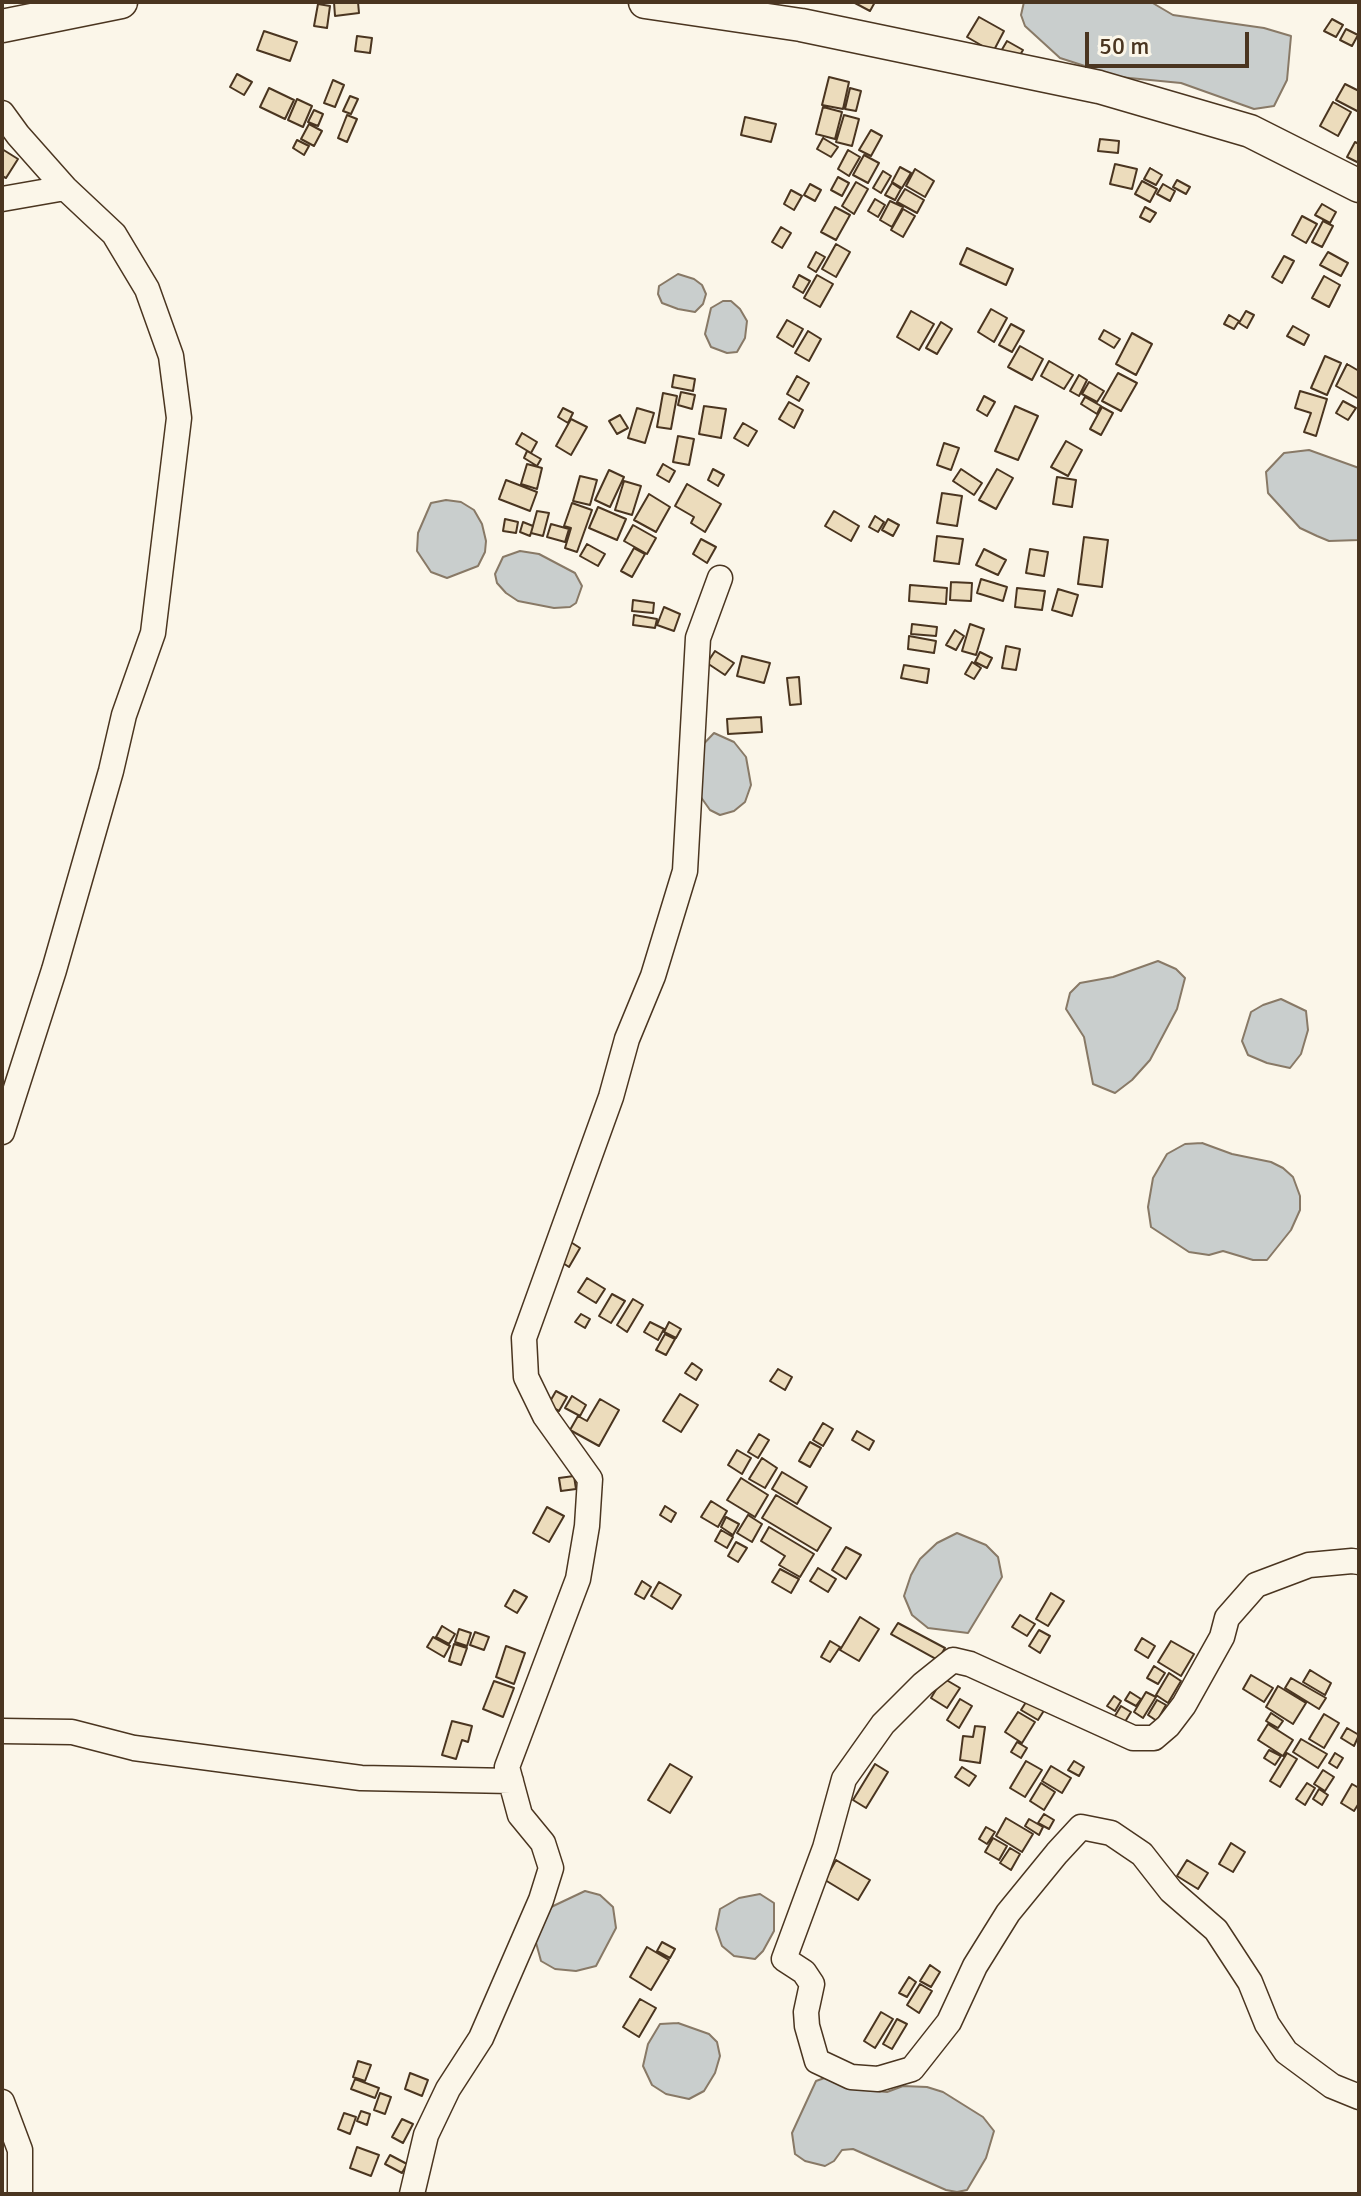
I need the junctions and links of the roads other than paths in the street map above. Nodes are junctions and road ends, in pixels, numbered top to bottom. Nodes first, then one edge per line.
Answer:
1 (121, 2) edge
2 (645, 2) edge
3 (800, 14) edge
4 (2, 26) edge
5 (2, 113) edge
6 (1359, 186) edge
7 (65, 188) junction
8 (2, 199) edge
9 (720, 578) dead end
10 (2, 1132) edge
11 (1359, 1562) edge
12 (2, 1731) edge
13 (511, 1781) junction
14 (1359, 2097) edge
15 (2, 2102) edge
16 (20, 2194) edge
17 (412, 2194) edge

1 - 4 main road
2 - 3 main road
3 - 6 main road
5 - 7 street
7 - 8 street
7 - 10 street
9 - 13 street
11 - 14 street
12 - 13 street
13 - 17 street
15 - 16 street

